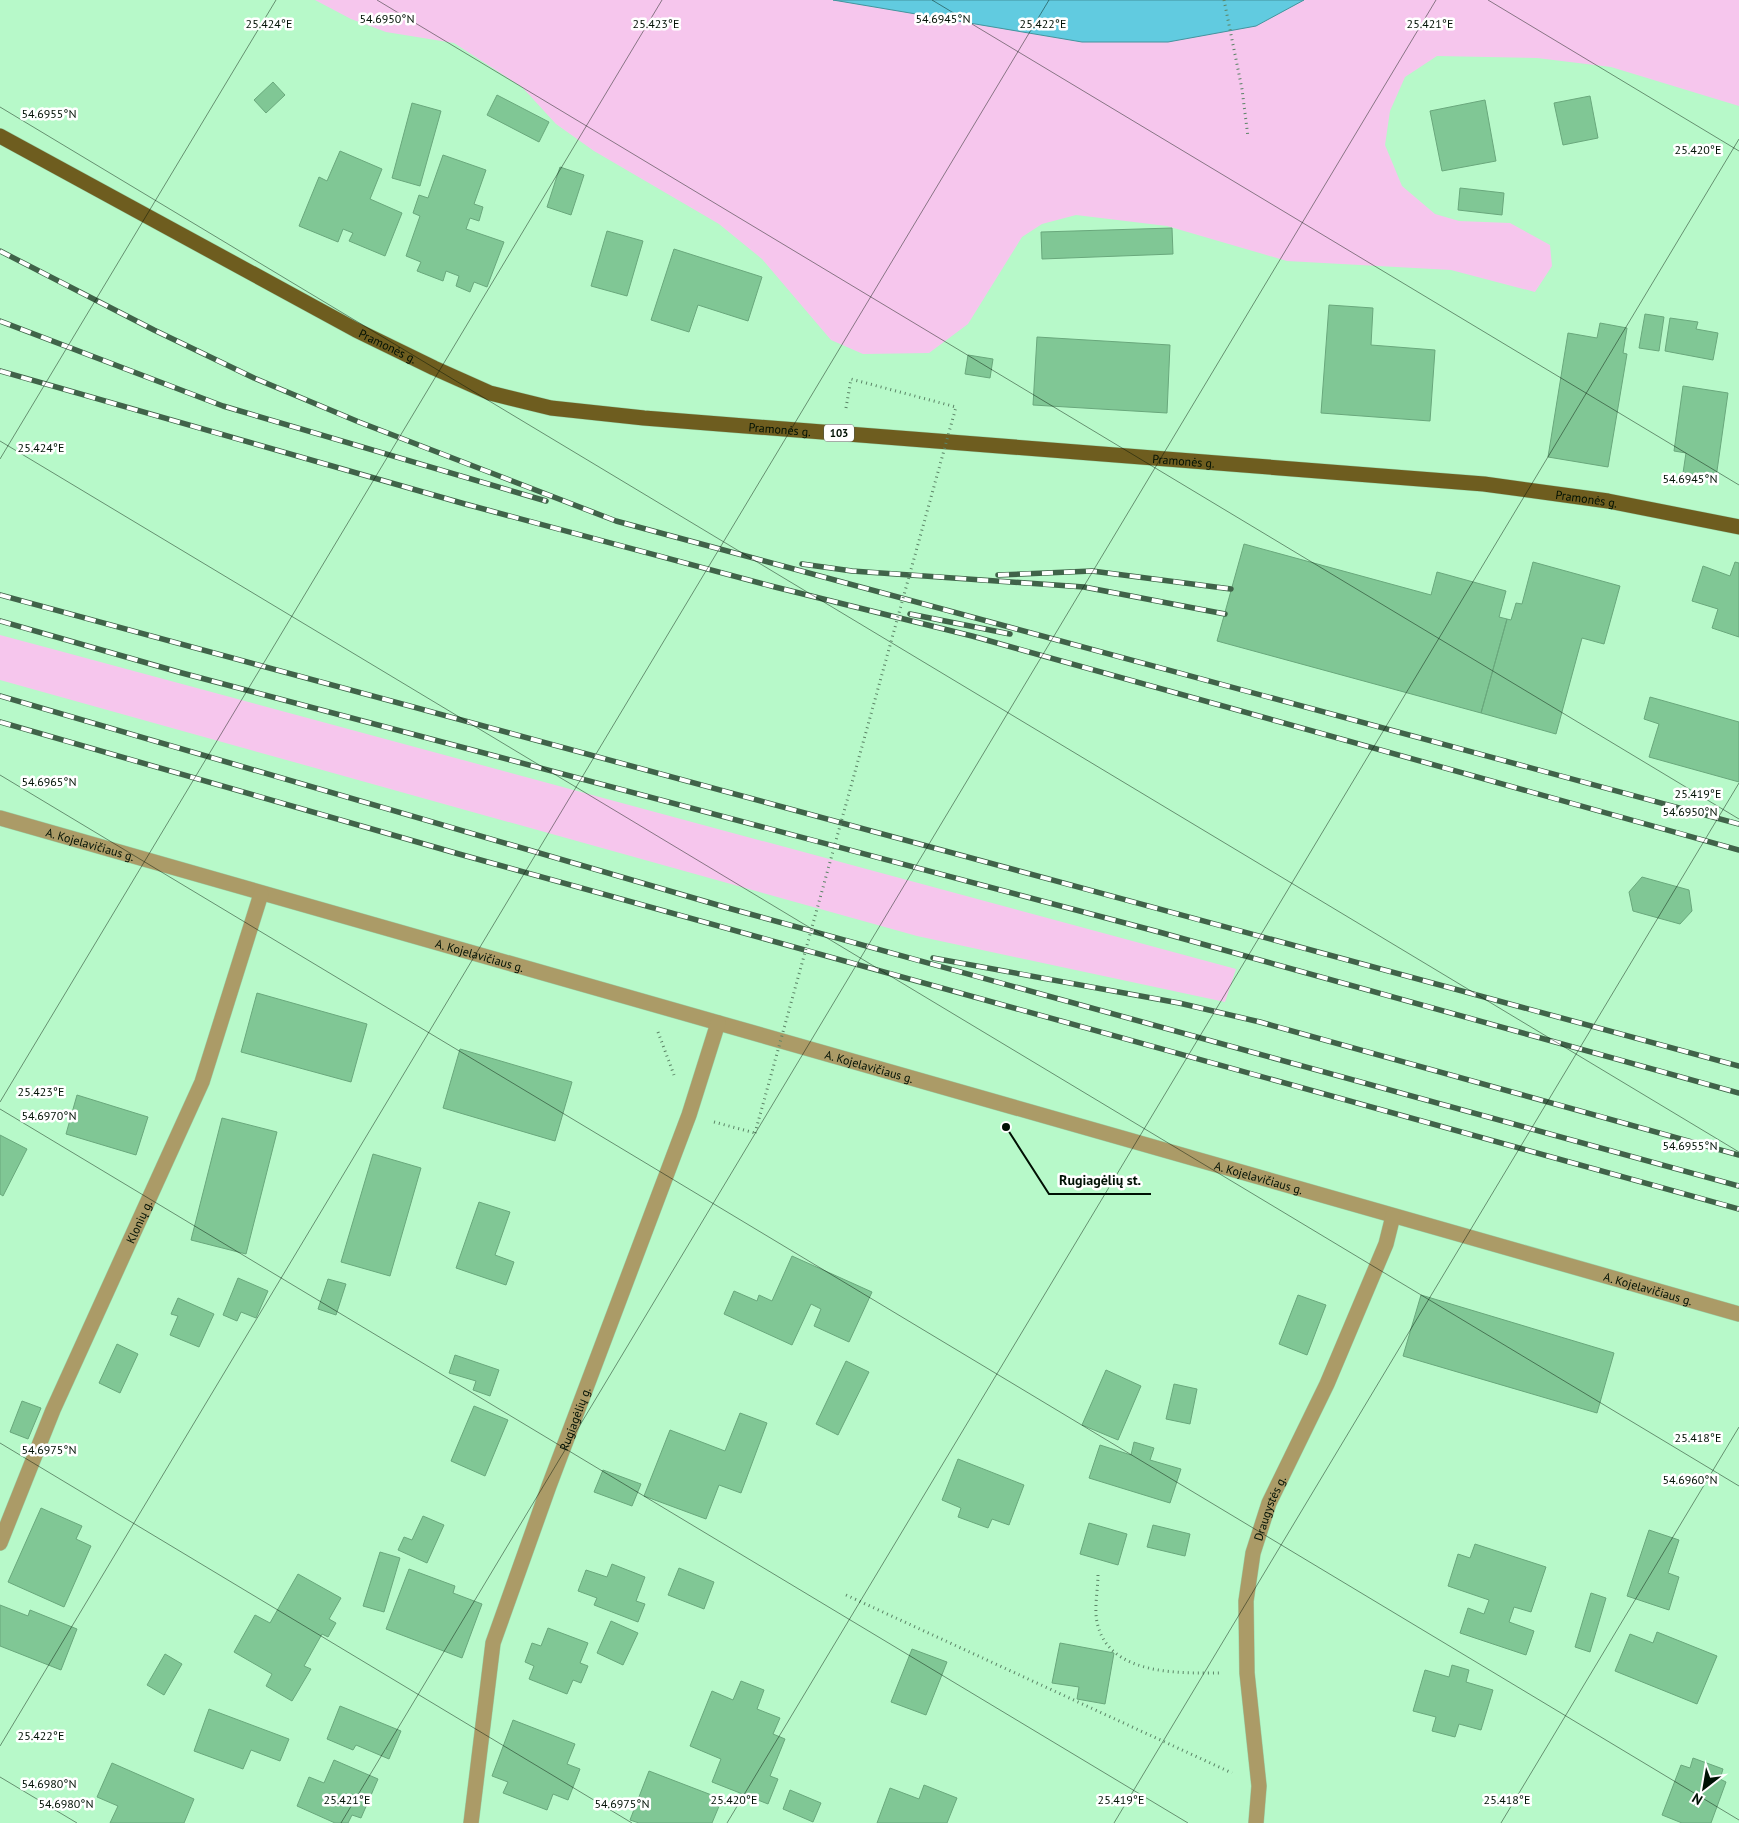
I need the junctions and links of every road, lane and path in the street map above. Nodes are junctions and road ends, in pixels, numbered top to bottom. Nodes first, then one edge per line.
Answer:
1 (1224, 0) edge
2 (0, 136) edge
3 (1248, 137) dead end
4 (846, 412) dead end
5 (1739, 527) edge
6 (0, 818) edge
7 (261, 894) junction
8 (718, 1023) junction
9 (656, 1028) dead end
10 (689, 1115) junction
11 (1393, 1216) junction
12 (1739, 1314) edge
13 (0, 1543) edge
14 (1098, 1575) dead end
15 (846, 1595) dead end
16 (1247, 1673) junction
17 (1260, 1786) junction
18 (471, 1823) edge
19 (1256, 1823) edge

1 - 3 path
2 - 5 main road, Pramonės g. / 103
4 - 10 path, bridge
6 - 7 street, A. Kojelavičiaus g.
7 - 8 street, A. Kojelavičiaus g.
7 - 13 street, Klonių g.
8 - 10 street, Rugiagėlių g.
8 - 11 street, A. Kojelavičiaus g.
9 - 10 path
10 - 18 street, Rugiagėlių g.
11 - 12 street, A. Kojelavičiaus g.
11 - 16 street, Draugystės g.
14 - 16 path
15 - 17 path
16 - 17 street, Draugystės g.
17 - 19 street, Draugystės g.

